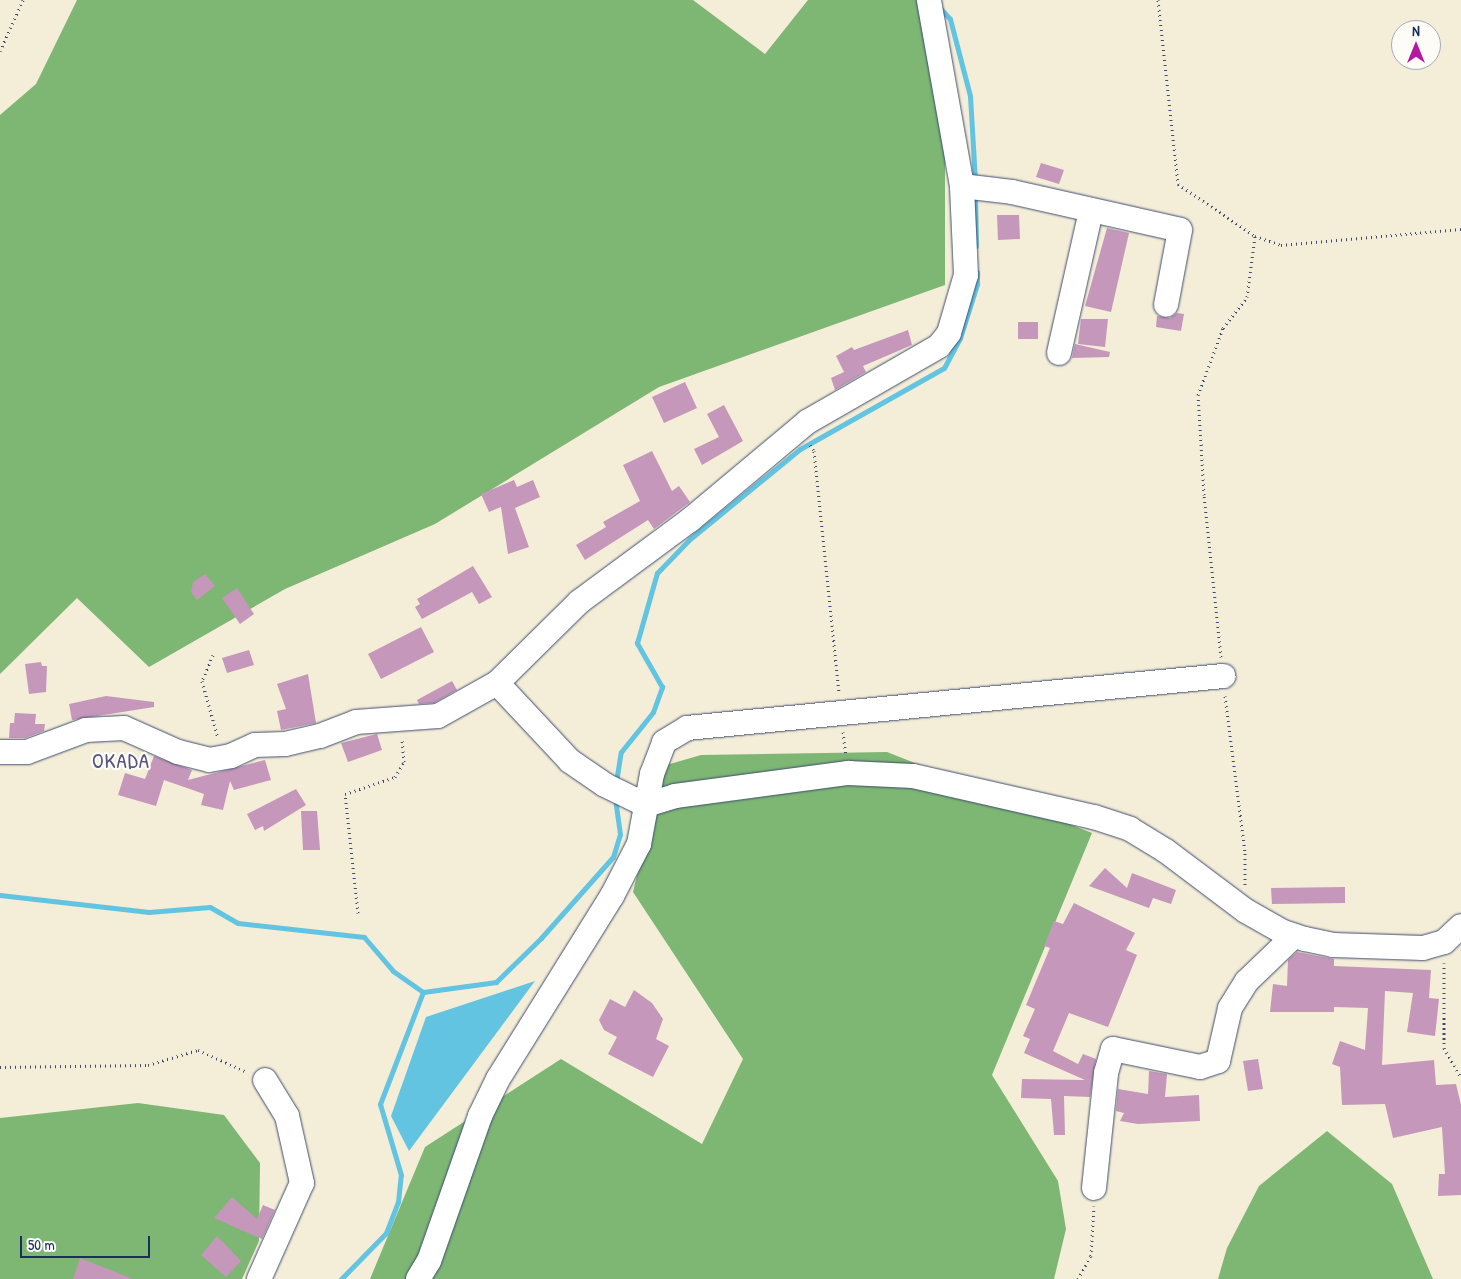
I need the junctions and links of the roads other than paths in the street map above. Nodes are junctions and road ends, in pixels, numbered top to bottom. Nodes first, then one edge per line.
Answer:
1 (929, 4) edge
2 (974, 187) junction
3 (1091, 211) junction
4 (1166, 305) dead end
5 (1060, 353) dead end
6 (1223, 676) road end
7 (496, 683) junction
8 (0, 752) edge
9 (646, 805) junction
10 (1453, 934) edge
11 (1294, 936) junction
12 (265, 1080) road end
13 (1094, 1188) road end
14 (259, 1279) edge
15 (418, 1279) edge

1 - 2 street
2 - 3 street
2 - 7 street
3 - 4 street
3 - 5 street
6 - 9 street
7 - 8 street
7 - 9 street
9 - 11 street
9 - 15 street
10 - 11 street
11 - 13 street
12 - 14 street

